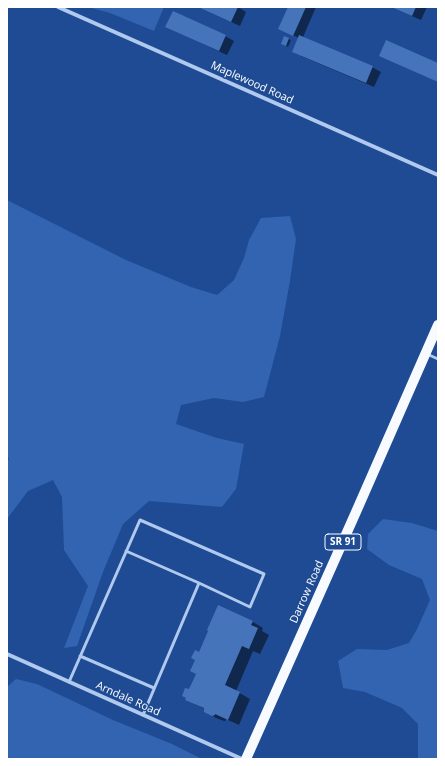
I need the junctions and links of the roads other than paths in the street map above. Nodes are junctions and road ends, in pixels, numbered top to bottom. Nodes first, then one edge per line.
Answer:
1 (58, 7) edge
2 (438, 175) edge
3 (438, 325) edge
4 (426, 353) junction
5 (438, 359) edge
6 (126, 551) junction
7 (199, 583) junction
8 (7, 654) edge
9 (80, 656) junction
10 (69, 682) junction
11 (154, 688) junction
12 (143, 715) junction
13 (242, 759) edge
14 (246, 759) edge

1 - 2 street, Maplewood Road
3 - 4 main road, Darrow Road / SR 91
4 - 5 lane
4 - 14 main road, Darrow Road / SR 91
6 - 7 lane
6 - 7 lane
6 - 9 lane
7 - 11 lane
8 - 10 street, Arndale Road
9 - 10 lane
9 - 11 lane
10 - 12 street, Arndale Road
11 - 12 lane
12 - 13 street, Arndale Road

